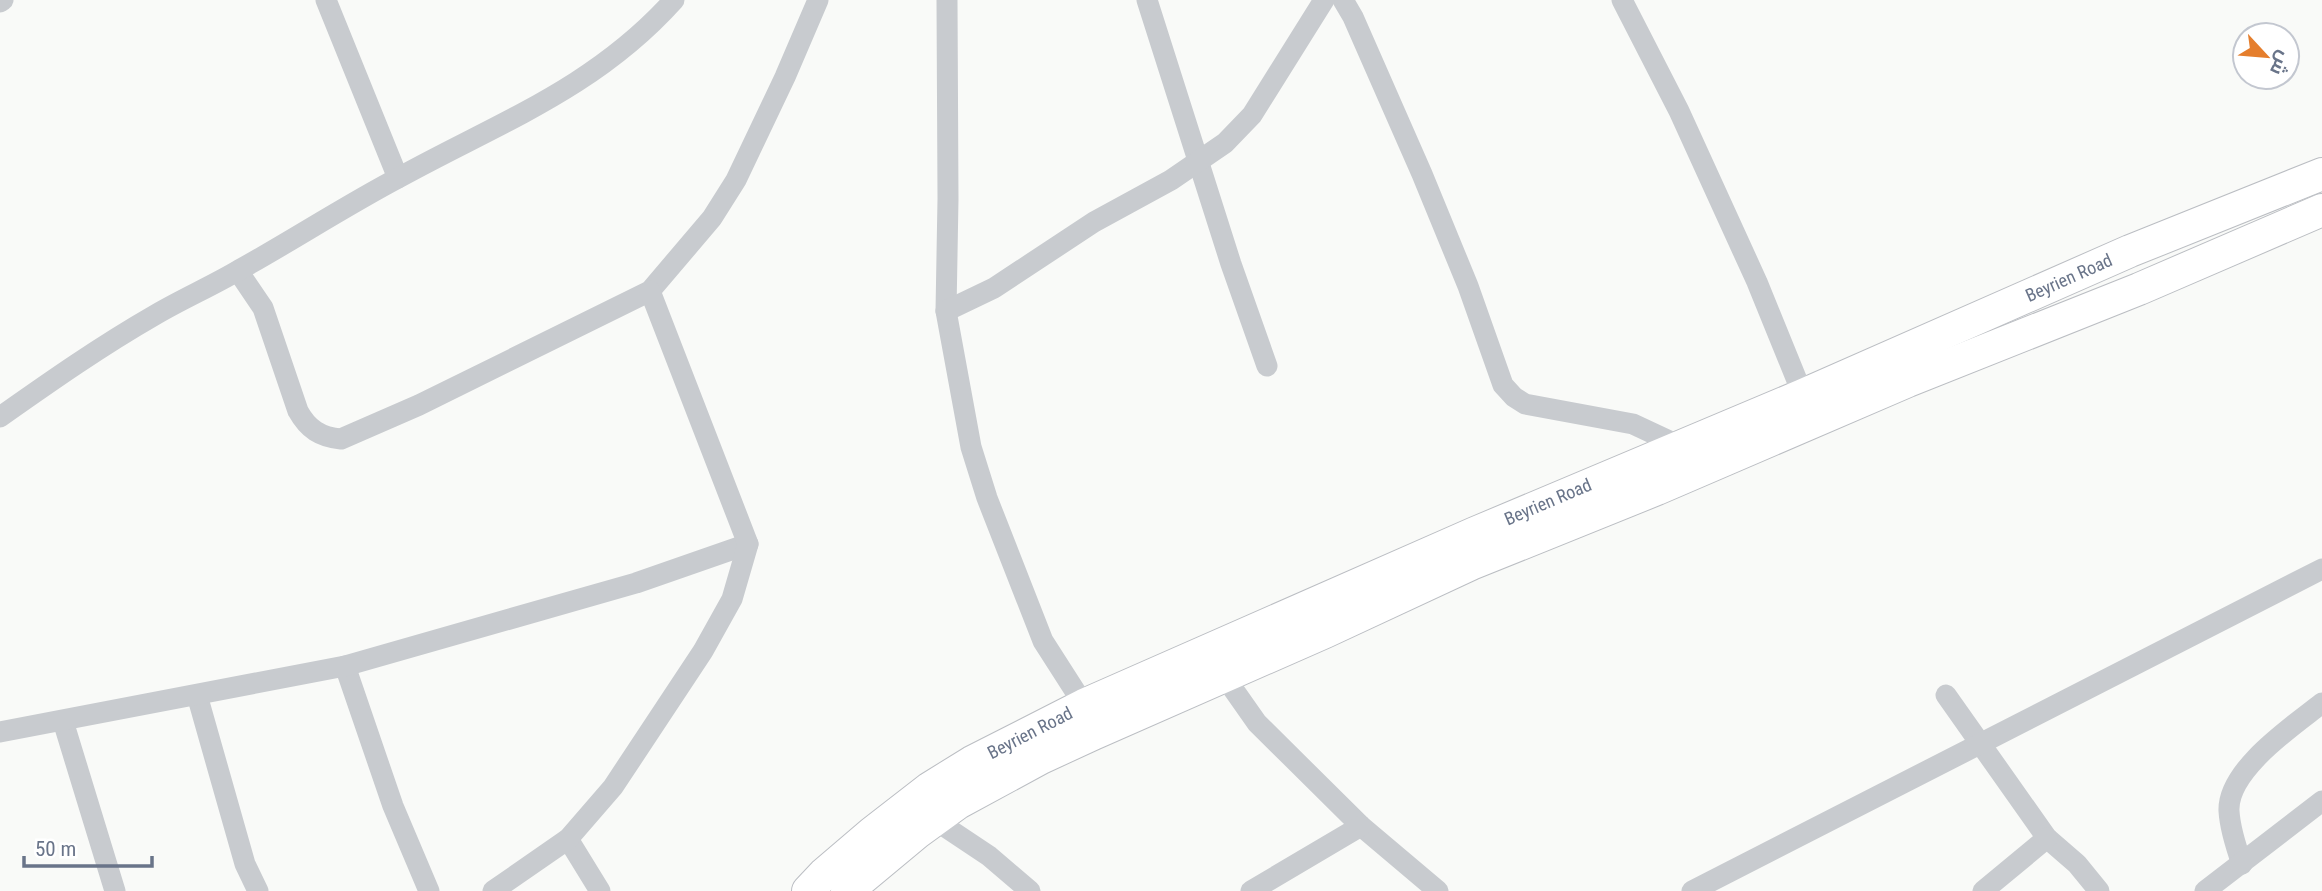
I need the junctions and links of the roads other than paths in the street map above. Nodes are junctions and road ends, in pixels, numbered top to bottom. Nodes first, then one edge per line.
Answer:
1 (326, 0) edge
2 (674, 0) edge
3 (818, 0) edge
4 (947, 0) edge
5 (1147, 0) edge
6 (1324, 0) edge
7 (1343, 0) edge
8 (1622, 0) edge
9 (1198, 161) junction
10 (2322, 174) edge
11 (398, 178) junction
12 (2322, 210) edge
13 (238, 271) junction
14 (650, 291) junction
15 (946, 312) junction
16 (1267, 366) dead end
17 (1808, 408) junction
18 (0, 417) edge
19 (1680, 446) junction
20 (748, 544) junction
21 (2322, 569) edge
22 (1371, 593) junction
23 (345, 666) junction
24 (1224, 676) junction
25 (197, 695) junction
26 (1946, 695) dead end
27 (2322, 703) edge
28 (1084, 705) junction
29 (63, 721) junction
30 (0, 732) edge
31 (1980, 745) junction
32 (2322, 801) edge
33 (934, 820) junction
34 (1361, 825) junction
35 (2047, 838) junction
36 (568, 839) junction
37 (2242, 864) junction
38 (858, 888) edge
39 (115, 891) edge
40 (258, 891) edge
41 (429, 891) edge
42 (493, 891) edge
43 (600, 891) edge
44 (808, 891) edge
45 (1030, 891) edge
46 (1253, 891) edge
47 (1438, 891) edge
48 (1692, 891) edge
49 (1983, 891) edge
50 (2099, 891) edge
51 (2204, 891) edge

1 - 11 street
2 - 11 street
3 - 14 street
4 - 15 street
5 - 9 street
6 - 9 street
7 - 19 street
8 - 17 street
9 - 15 street
9 - 16 street
10 - 17 main road, Beyrien Road
11 - 13 street
12 - 17 main road, Beyrien Road
13 - 14 street
13 - 18 street
14 - 20 street
15 - 28 street
17 - 19 main road, Beyrien Road
17 - 22 main road, Beyrien Road
19 - 22 main road, Beyrien Road
20 - 23 street
20 - 36 street
21 - 31 street
22 - 24 main road, Beyrien Road
22 - 28 main road, Beyrien Road
23 - 25 street
23 - 41 street
24 - 33 main road, Beyrien Road
24 - 34 street
25 - 29 street
25 - 40 street
26 - 31 street
27 - 37 street
28 - 44 main road, Beyrien Road
29 - 30 street
29 - 39 street
31 - 35 street
31 - 48 street
32 - 37 street
33 - 38 main road, Beyrien Road
33 - 45 street
34 - 46 street
34 - 47 street
35 - 49 street
35 - 50 street
36 - 42 street
36 - 43 street
37 - 51 street

